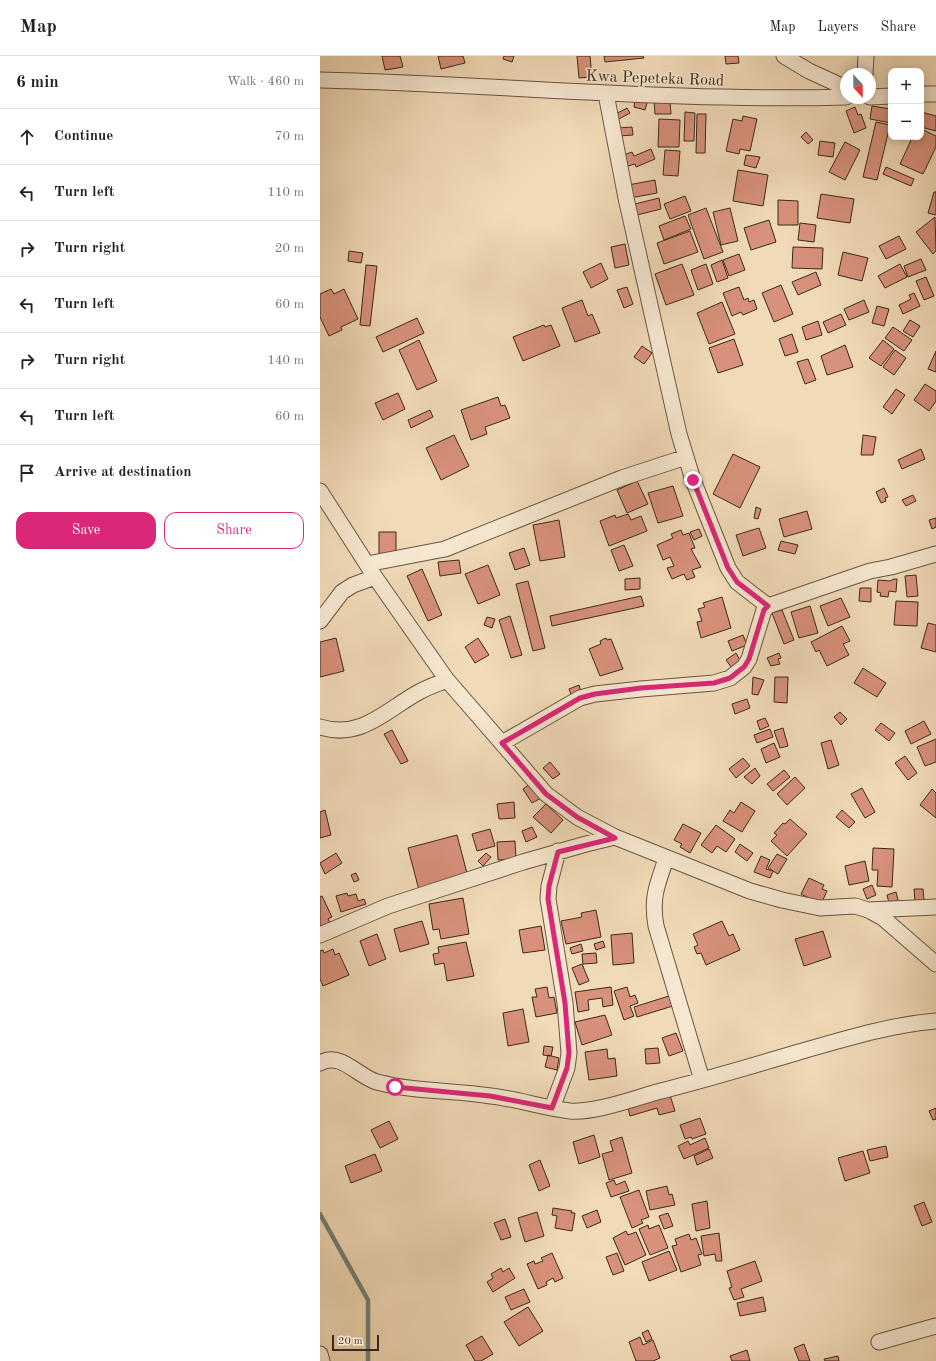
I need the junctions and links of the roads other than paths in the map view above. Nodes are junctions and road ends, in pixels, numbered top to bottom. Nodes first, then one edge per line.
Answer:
1 (784, 56) edge
2 (866, 56) edge
3 (865, 68) edge
4 (320, 80) edge
5 (840, 85) edge
6 (606, 94) junction
7 (924, 94) edge
8 (936, 94) edge
9 (888, 96) edge
10 (840, 97) edge
11 (876, 97) edge
12 (686, 457) junction
13 (320, 491) edge
14 (936, 554) edge
15 (367, 564) junction
16 (375, 577) junction
17 (768, 606) junction
18 (320, 621) edge
19 (447, 680) junction
20 (320, 726) edge
21 (502, 743) junction
22 (615, 838) junction
23 (558, 852) junction
24 (666, 859) junction
25 (936, 907) edge
26 (868, 910) junction
27 (320, 935) edge
28 (936, 964) edge
29 (936, 1021) edge
30 (320, 1063) edge
31 (702, 1080) junction
32 (552, 1108) junction
33 (936, 1326) edge
34 (879, 1342) dead end
35 (320, 1354) edge
36 (322, 1361) edge

1 - 5 street
2 - 3 street
4 - 6 street, Kwa Pepeteka Road
6 - 10 street, Kwa Pepeteka Road
6 - 12 street
7 - 8 street
9 - 11 street
12 - 15 street
12 - 17 street
13 - 15 street
14 - 17 street
15 - 16 street
16 - 18 street
16 - 19 street
17 - 21 street
19 - 20 street
19 - 21 street
21 - 22 street
22 - 23 street
22 - 24 street
23 - 27 street
23 - 32 street
24 - 26 street
24 - 31 street
25 - 26 street
26 - 28 street
29 - 31 street
30 - 32 street
31 - 32 street
33 - 34 street
35 - 36 street

